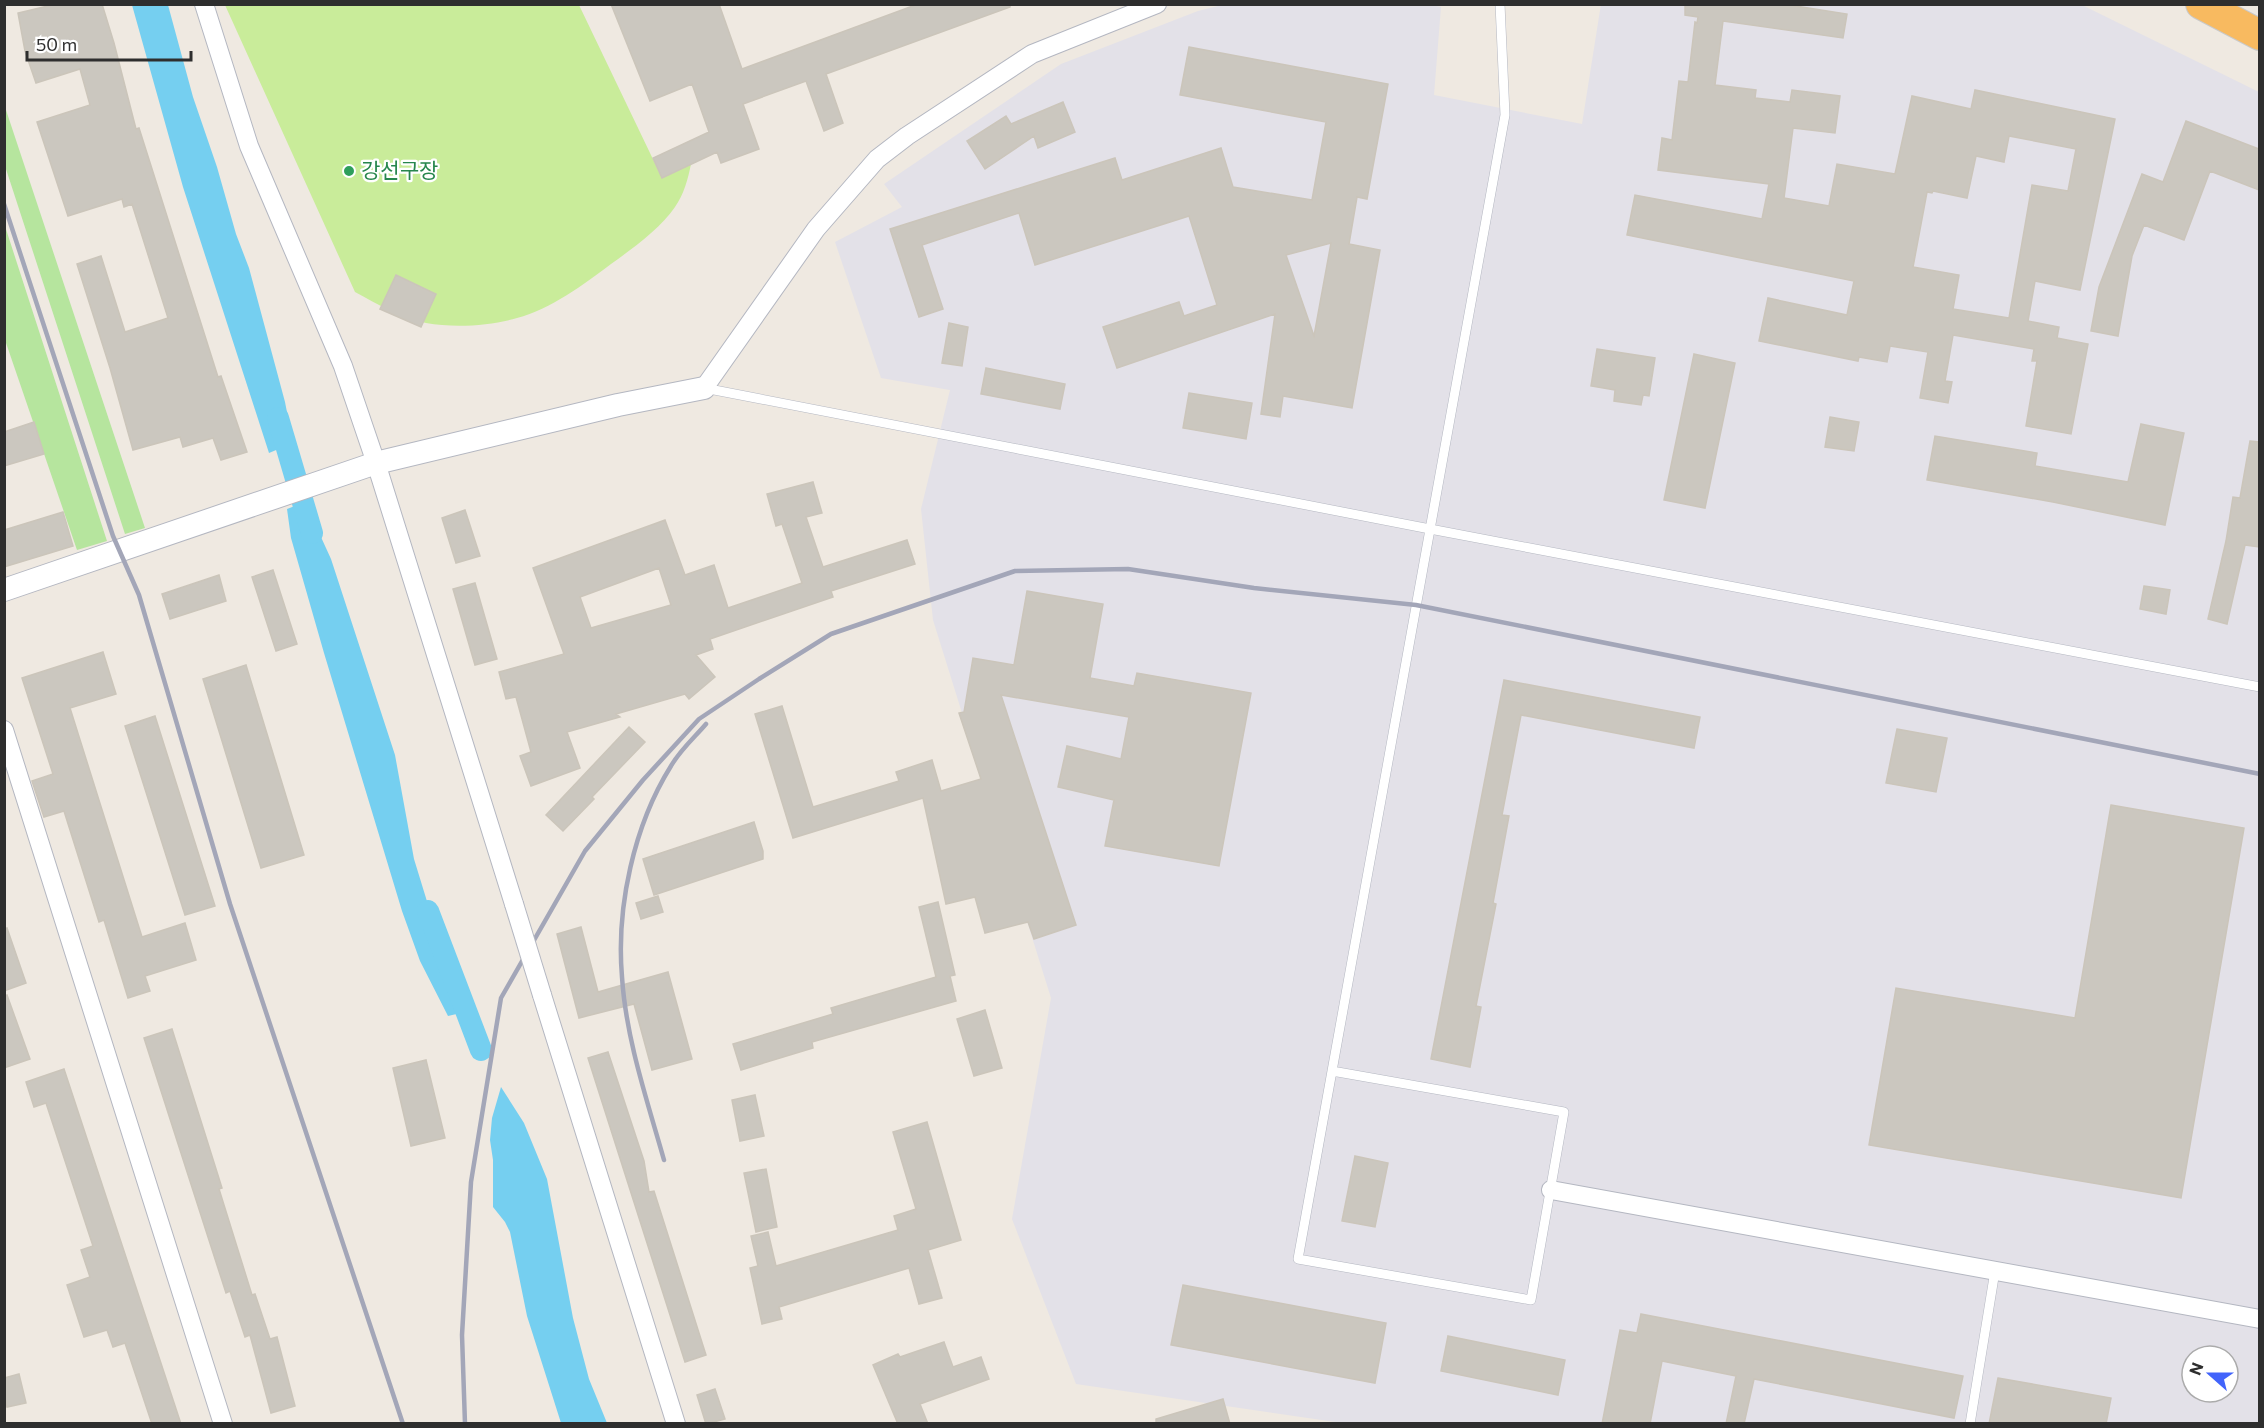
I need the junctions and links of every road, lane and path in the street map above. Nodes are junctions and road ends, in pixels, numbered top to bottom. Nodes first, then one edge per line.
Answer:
1 (204, 4) edge
2 (1157, 4) edge
3 (1500, 4) edge
4 (2202, 4) edge
5 (2259, 35) edge
6 (704, 388) junction
7 (376, 464) junction
8 (1430, 529) junction
9 (4, 590) edge
10 (2259, 687) edge
11 (4, 730) edge
12 (1332, 1071) junction
13 (1551, 1190) junction
14 (1995, 1271) junction
15 (2259, 1318) edge
16 (223, 1424) edge
17 (676, 1424) edge
18 (1970, 1424) edge

1 - 7 street
2 - 6 street
3 - 8 lane
4 - 5 highway
6 - 7 street
6 - 8 lane
7 - 9 street
7 - 17 street, bridge
8 - 10 lane
8 - 12 lane
11 - 16 street
12 - 13 lane
12 - 13 lane
13 - 14 street
14 - 15 street
14 - 18 lane

